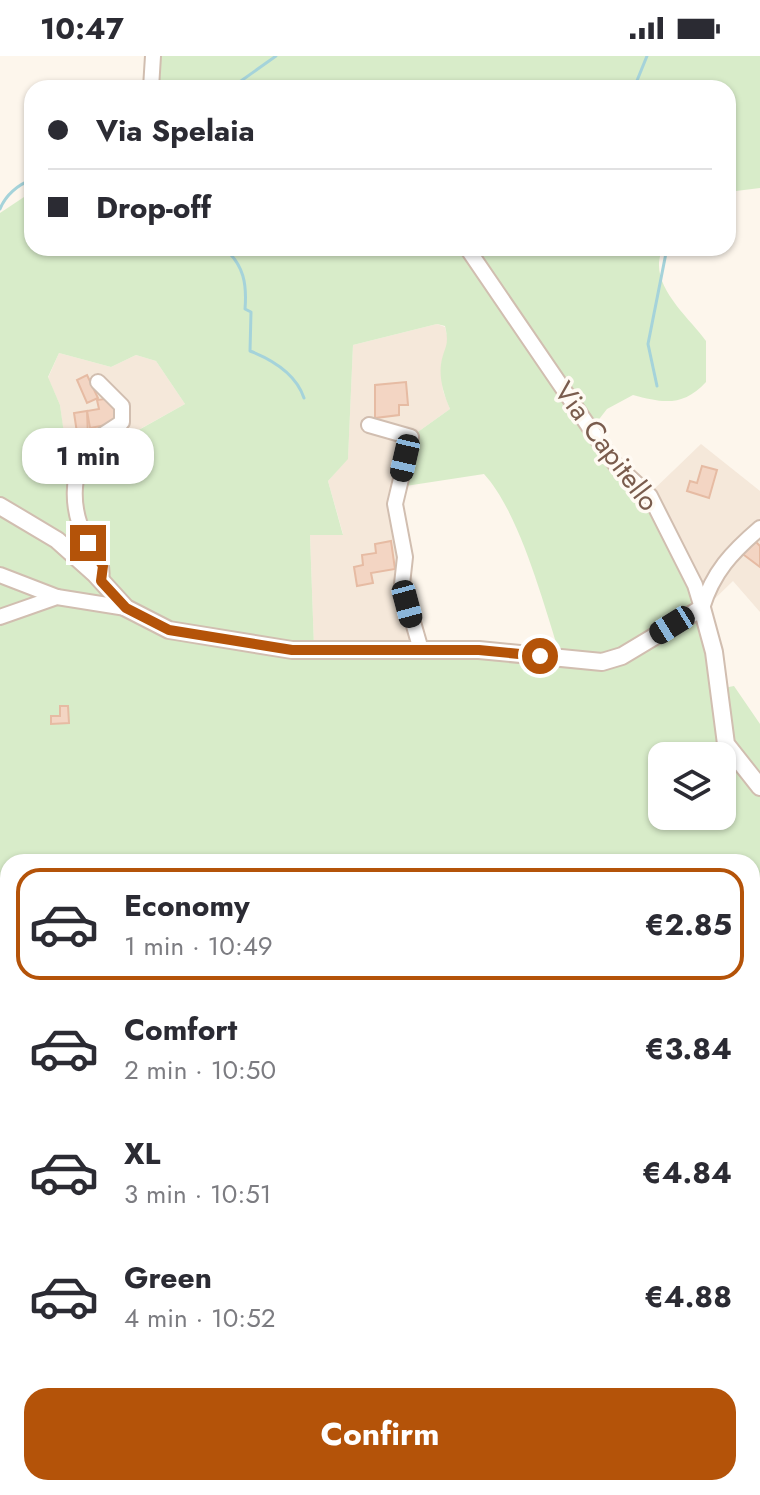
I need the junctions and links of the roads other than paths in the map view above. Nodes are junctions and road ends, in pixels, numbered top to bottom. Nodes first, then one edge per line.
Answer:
1 (153, 56) edge
2 (152, 80) edge
3 (472, 256) edge
4 (98, 382) dead end
5 (369, 425) dead end
6 (0, 506) edge
7 (760, 528) edge
8 (0, 575) edge
9 (101, 581) junction
10 (57, 597) junction
11 (126, 608) junction
12 (702, 608) junction
13 (0, 617) edge
14 (421, 650) junction
15 (760, 787) edge

1 - 2 street
3 - 12 street, Via Capitello
4 - 9 street
5 - 14 street
6 - 9 street
7 - 12 street
8 - 10 street
9 - 11 street
10 - 11 street
10 - 13 street
11 - 14 street
12 - 14 street
12 - 15 street

